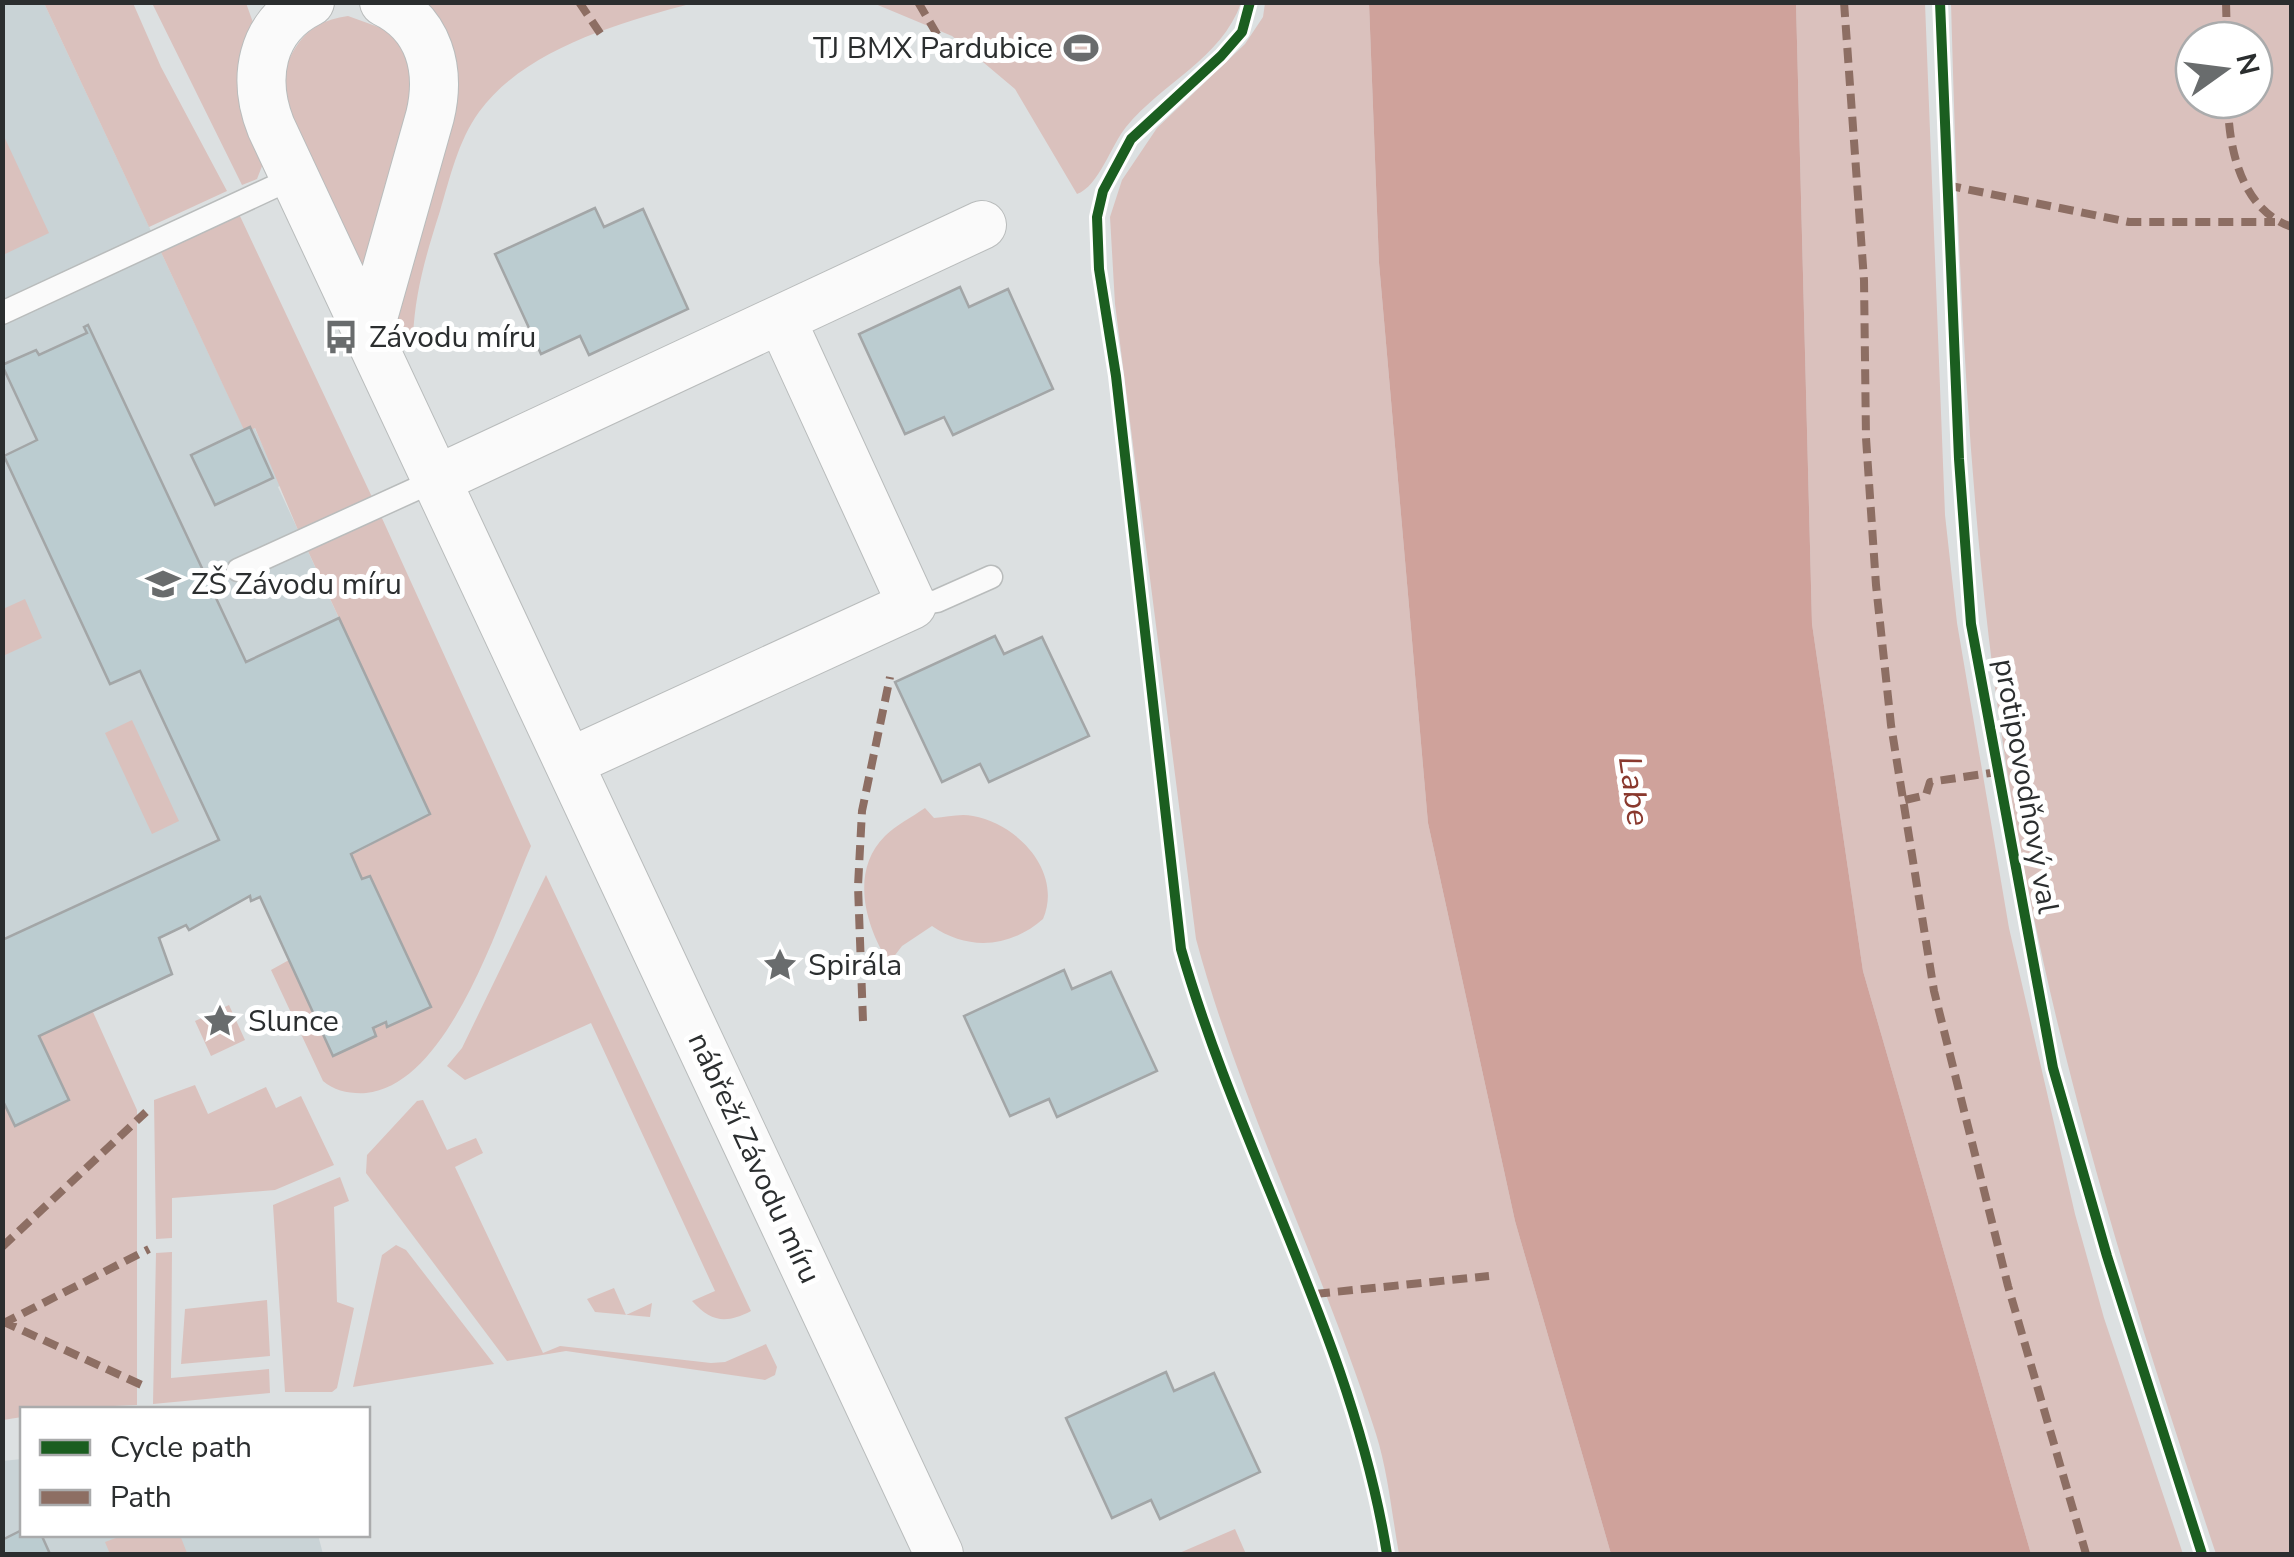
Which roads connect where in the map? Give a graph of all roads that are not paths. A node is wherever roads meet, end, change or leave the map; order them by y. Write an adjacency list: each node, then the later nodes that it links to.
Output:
1 (384, 2): 7 (street)
2 (289, 8): 3 (street, nábřeží Závodu míru)
3 (295, 178): 5 (lane); 7 (street, nábřeží Závodu míru)
4 (982, 225): 6 (street)
5 (2, 313)
6 (781, 318): 8 (street); 11 (street)
7 (369, 332): 8 (street, nábřeží Závodu míru)
8 (438, 478): 9 (lane); 12 (street, nábřeží Závodu míru)
9 (238, 570)
10 (991, 576): 11 (lane)
11 (912, 605): 12 (street)
12 (570, 762): 13 (street, nábřeží Závodu míru)
13 (939, 1554)

